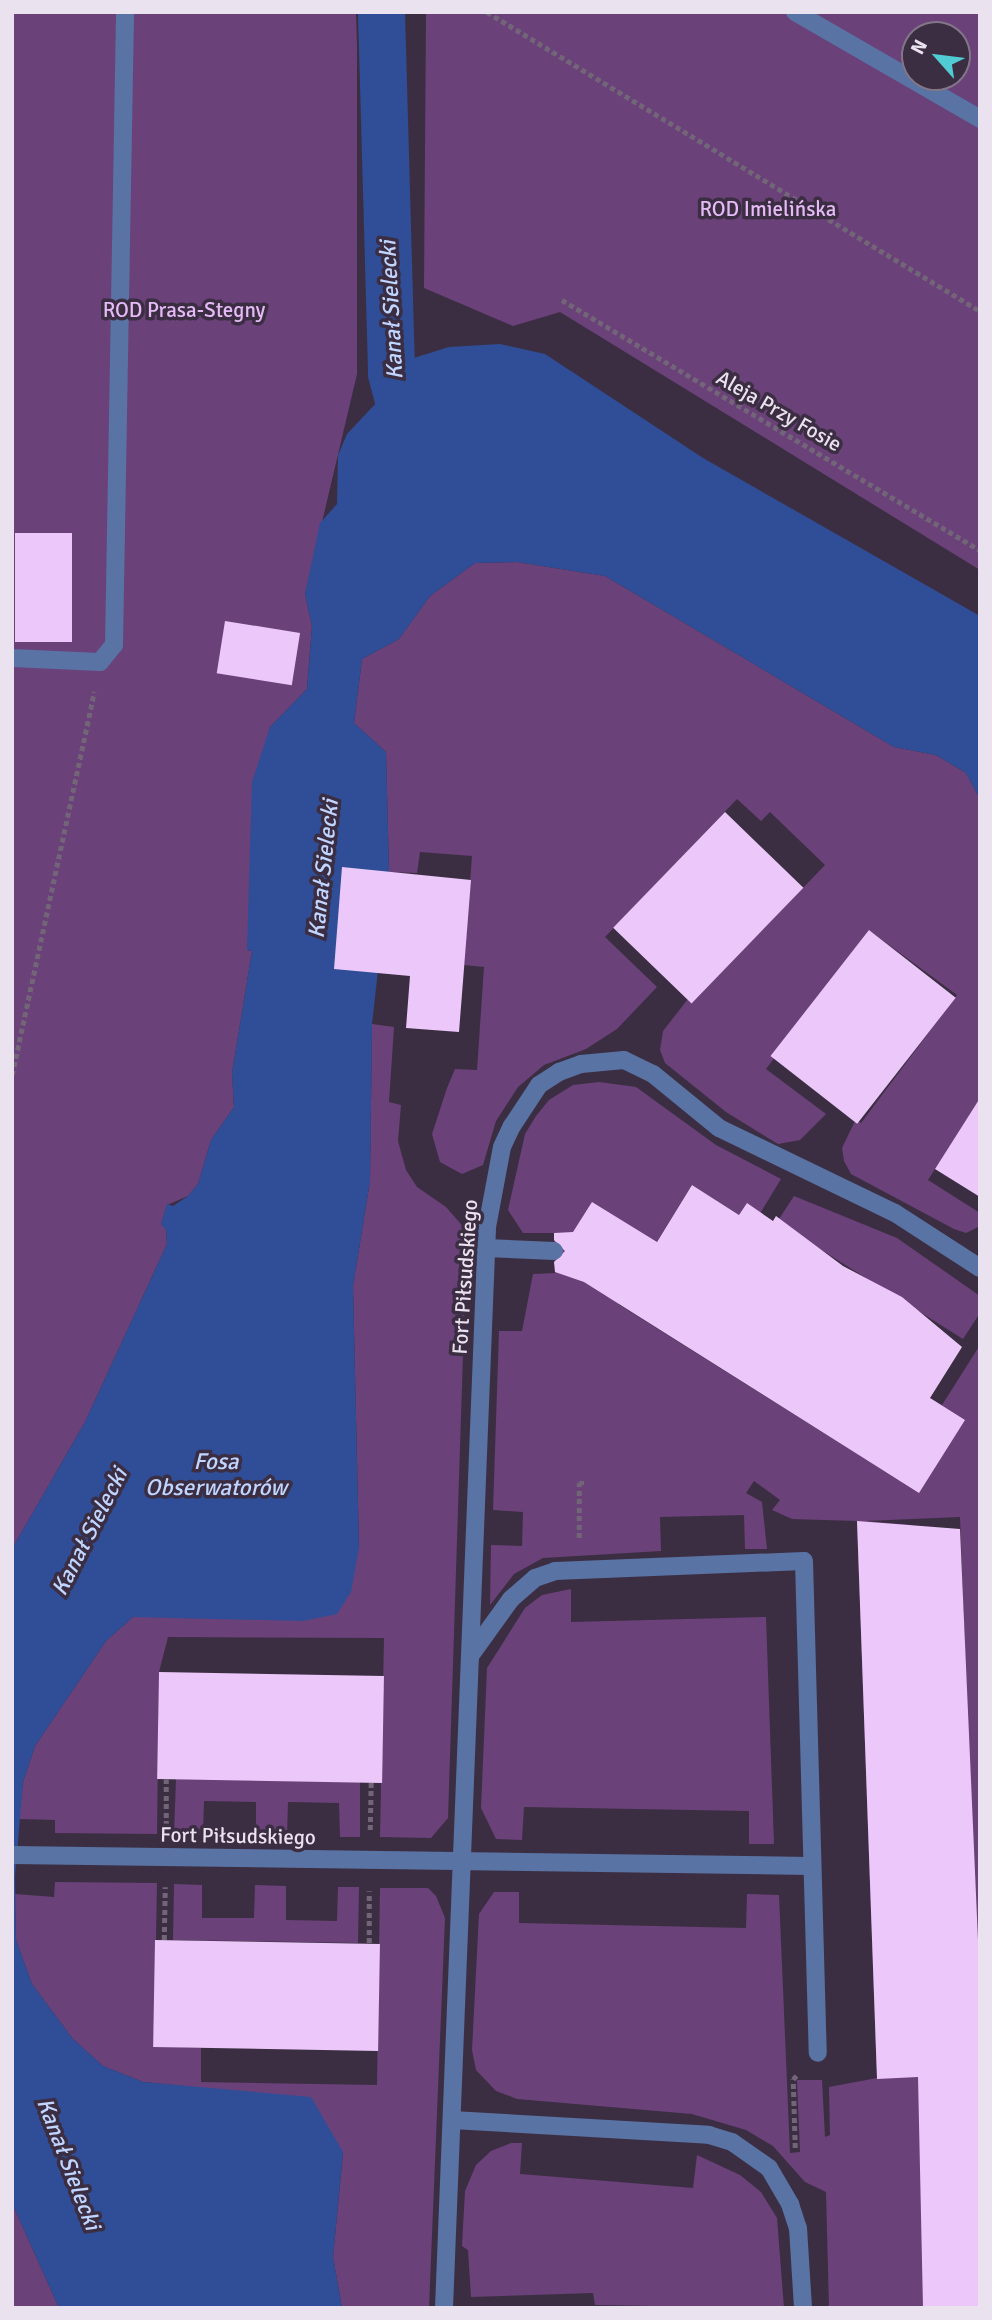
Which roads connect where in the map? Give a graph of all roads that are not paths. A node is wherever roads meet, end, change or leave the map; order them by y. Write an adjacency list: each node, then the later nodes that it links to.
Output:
1 (125, 12): 4 (street)
2 (795, 12): 3 (street)
3 (980, 118)
4 (12, 658)
5 (486, 1248): 6 (street); 7 (street, Fort Piłsudskiego); 8 (street, Fort Piłsudskiego)
6 (554, 1251)
7 (980, 1268)
8 (470, 1656): 10 (street, Fort Piłsudskiego); 11 (street)
9 (14, 1855): 10 (street, Fort Piłsudskiego)
10 (462, 1863): 11 (street); 13 (street, Fort Piłsudskiego)
11 (810, 1866): 12 (street)
12 (817, 2053)
13 (452, 2120): 14 (street, Fort Piłsudskiego); 15 (street)
14 (444, 2308)
15 (803, 2308)

